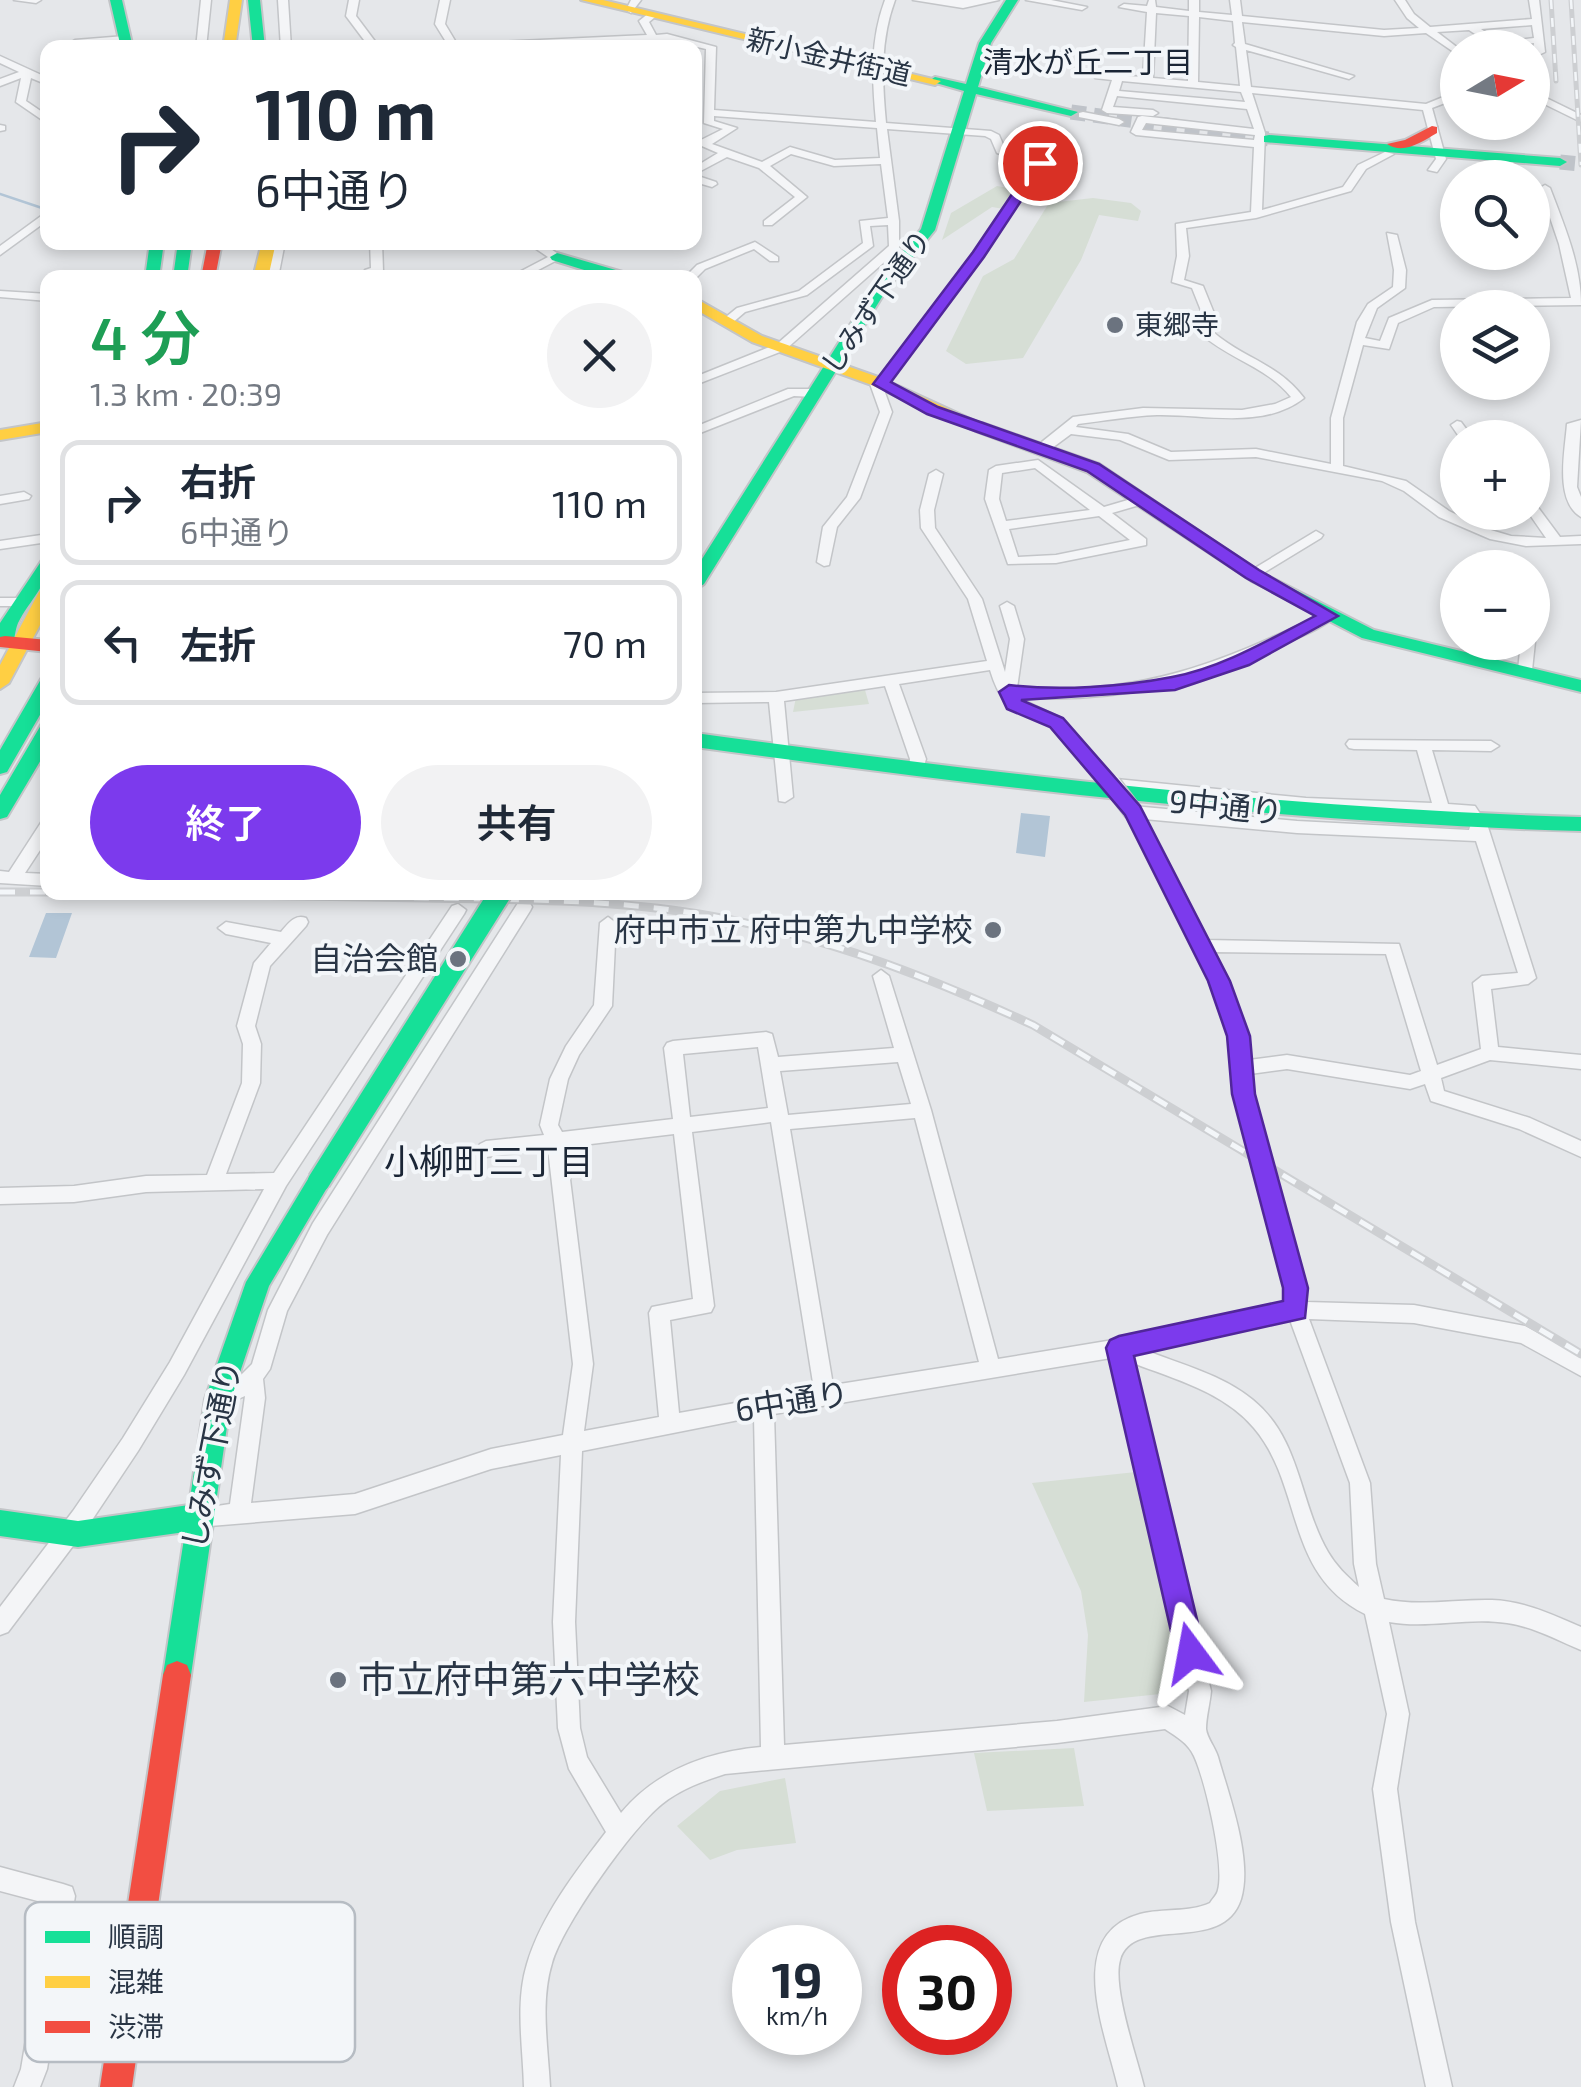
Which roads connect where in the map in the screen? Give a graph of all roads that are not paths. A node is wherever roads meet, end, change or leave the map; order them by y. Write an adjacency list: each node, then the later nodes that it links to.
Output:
1 (19, 0): 2 (street)
2 (36, 0)
3 (116, 0): 35 (main road)
4 (206, 0): 36 (street)
5 (236, 0): 37 (main road)
6 (253, 0): 38 (main road); 39 (main road)
7 (282, 0): 40 (street)
8 (354, 0): 41 (street)
9 (445, 0): 42 (street)
10 (587, 0): 24 (main road, 新小金井街道)
11 (890, 0): 49 (street)
12 (918, 0): 13 (street)
13 (994, 0)
14 (1012, 0): 58 (main road, しみず下通り)
15 (1031, 0): 22 (street)
16 (1194, 0): 23 (street)
17 (1235, 0): 25 (street)
18 (1400, 0): 28 (street)
19 (1534, 0): 26 (street)
20 (1152, 5): 21 (street); 23 (street); 55 (street)
21 (1124, 6)
22 (1082, 7)
23 (1195, 14): 25 (street); 57 (street)
24 (643, 16): 43 (street); 44 (street); 49 (main road, 新小金井街道)
25 (1238, 18): 32 (street); 47 (street)
26 (1536, 22): 27 (street); 31 (street)
27 (1470, 26): 28 (street); 30 (street)
28 (1424, 28): 32 (street); 33 (street)
29 (91, 30): 34 (street)
30 (1476, 30)
31 (1537, 30)
32 (1372, 32): 45 (street)
33 (1440, 39)
34 (89, 40)
35 (125, 40)
36 (202, 40)
37 (233, 40)
38 (250, 40)
39 (257, 40)
40 (285, 40)
41 (369, 40)
42 (448, 40)
43 (564, 40)
44 (683, 40)
45 (1380, 44)
46 (702, 45): 65 (street)
47 (1238, 45): 52 (street); 59 (street)
48 (0, 59): 50 (street)
49 (880, 69): 58 (main road, 新小金井街道); 71 (street)
50 (27, 72): 53 (street); 56 (street); 67 (street)
51 (1099, 76): 54 (street)
52 (1349, 76)
53 (40, 78)
54 (1118, 78): 55 (street); 60 (street)
55 (1148, 81): 57 (street)
56 (0, 84)
57 (1193, 86): 59 (street)
58 (971, 90): 66 (main road, 新小金井街道); 72 (main road, しみず下通り)
59 (1246, 90): 63 (street); 69 (street)
60 (1113, 93): 61 (street); 68 (street)
61 (1184, 100): 63 (street); 68 (street)
62 (1550, 104): 70 (street)
63 (1251, 106): 73 (street)
64 (1440, 110): 69 (street)
65 (709, 112): 71 (street); 74 (street)
66 (1077, 114): 73 (street)
67 (40, 115)
68 (1182, 115): 73 (street)
69 (1430, 118): 73 (main road); 78 (street)
70 (1581, 119)
71 (880, 124): 72 (street); 79 (street)
72 (960, 130): 104 (main road, しみず下通り); 106 (street)
73 (1262, 134): 77 (main road); 78 (main road); 86 (street)
74 (702, 142)
75 (702, 144): 76 (street)
76 (726, 153): 81 (street); 82 (street)
77 (1388, 154): 78 (main road); 86 (street)
78 (1437, 158): 80 (main road)
79 (884, 161): 81 (street); 89 (street)
80 (1560, 162)
81 (763, 166): 88 (street)
82 (702, 170)
83 (702, 179): 84 (street)
84 (712, 184)
85 (1550, 202): 99 (street)
86 (1256, 215): 111 (street)
87 (40, 220): 92 (street)
88 (768, 222)
89 (893, 222): 101 (street); 103 (street)
90 (1390, 235): 102 (street)
91 (559, 250): 94 (street); 95 (main road)
92 (0, 252)
93 (774, 259): 96 (street)
94 (527, 270)
95 (608, 270)
96 (698, 270)
97 (0, 294): 98 (street)
98 (40, 297)
99 (1580, 301): 102 (street)
100 (702, 307): 101 (main road)
101 (727, 321): 103 (main road)
102 (1360, 341): 114 (street)
103 (781, 347): 104 (main road); 105 (street)
104 (831, 366): 106 (main road); 107 (main road, しみず下通り)
105 (702, 378)
106 (878, 382): 113 (main road); 128 (street)
107 (814, 393): 110 (street); 130 (main road, しみず下通り)
108 (1581, 424): 120 (street)
109 (40, 428): 112 (main road)
110 (702, 428)
111 (1068, 430): 113 (street); 114 (street)
112 (0, 435)
113 (1043, 448): 118 (main road)
114 (1337, 471): 126 (street)
115 (936, 474): 140 (street)
116 (24, 496): 117 (street)
117 (0, 500)
118 (1138, 501): 119 (street); 131 (main road)
119 (1102, 512): 121 (street); 121 (street); 121 (street)
120 (1581, 514)
121 (1002, 526)
122 (1547, 530): 126 (street)
123 (1316, 535): 131 (street)
124 (40, 539): 127 (street)
125 (1581, 540): 126 (street)
126 (1556, 542)
127 (0, 545)
128 (824, 562)
129 (40, 572): 133 (main road)
130 (702, 573)
131 (1252, 574): 136 (main road)
132 (40, 590): 137 (main road)
133 (10, 602): 137 (main road)
134 (40, 602): 137 (main road)
135 (1007, 606): 145 (street)
136 (1329, 616): 141 (main road); 145 (street)
137 (6, 644): 138 (main road); 143 (main road)
138 (40, 646)
139 (1526, 660): 141 (street)
140 (993, 665): 142 (street); 145 (street)
141 (1525, 670): 144 (main road)
142 (891, 682): 148 (street); 156 (street)
143 (0, 683)
144 (1581, 686)
145 (1009, 692): 157 (street)
146 (40, 697): 155 (main road)
147 (702, 698): 148 (street)
148 (776, 698): 154 (street)
149 (702, 741): 154 (main road, 9中通り)
150 (40, 744): 160 (main road)
151 (1354, 744): 152 (street)
152 (1423, 746): 153 (street); 159 (street)
153 (1491, 746)
154 (781, 751): 156 (main road, 9中通り); 158 (street)
155 (0, 767)
156 (917, 768): 162 (main road, 9中通り)
157 (1112, 784): 159 (street); 161 (street, bridge)
158 (785, 797)
159 (1442, 810): 162 (street)
160 (0, 812)
161 (1133, 812): 162 (street); 175 (street)
162 (1479, 824): 163 (main road, 9中通り); 178 (street)
163 (1581, 824)
164 (40, 835): 165 (street)
165 (7, 877): 166 (street)
166 (40, 879)
167 (496, 900): 201 (main road, しみず下通り, bridge)
168 (524, 907): 176 (street)
169 (458, 910): 174 (street)
170 (300, 922): 173 (street)
171 (608, 923): 189 (street)
172 (226, 928): 173 (street)
173 (284, 938): 192 (street)
174 (438, 939): 176 (street); 180 (street)
175 (1200, 946): 183 (street); 185 (street)
176 (497, 948): 184 (street)
177 (880, 976): 179 (street)
178 (1490, 1053): 181 (street); 185 (street)
179 (905, 1054): 182 (street); 186 (street)
180 (359, 1056): 184 (street); 193 (street)
181 (1581, 1062)
182 (770, 1065): 187 (street); 188 (street)
183 (1244, 1068): 185 (street); 195 (street)
184 (419, 1075): 199 (street)
185 (1430, 1079): 191 (street)
186 (922, 1110): 187 (street); 198 (street)
187 (779, 1118): 188 (street); 200 (street)
188 (682, 1125): 189 (street); 203 (street)
189 (556, 1140): 190 (street); 204 (street)
190 (486, 1149)
191 (1581, 1149)
192 (214, 1180): 193 (street); 194 (street)
193 (278, 1181): 208 (street)
194 (0, 1196)
195 (1296, 1310): 196 (street, 6中通り); 197 (street, 6中通り); 209 (street)
196 (1119, 1348): 198 (street, 6中通り); 209 (street); 212 (street)
197 (1581, 1368)
198 (991, 1370): 200 (street, 6中通り)
199 (253, 1380): 201 (street); 205 (street)
200 (825, 1396): 202 (street, 6中通り)
201 (218, 1399): 206 (main road, しみず下通り)
202 (764, 1406): 203 (street, 6中通り); 213 (street)
203 (670, 1423): 204 (street, 6中通り)
204 (572, 1443): 205 (street, 6中通り); 214 (street)
205 (240, 1513): 206 (street, 6中通り)
206 (198, 1516): 208 (main road, 6中通り); 217 (main road, しみず下通り)
207 (0, 1524): 208 (main road, 6中通り)
208 (67, 1534): 210 (street)
209 (1376, 1608): 211 (street); 224 (street)
210 (0, 1624)
211 (1581, 1638)
212 (1194, 1735): 213 (street); 223 (street)
213 (773, 1758): 214 (street)
214 (620, 1834): 222 (street)
215 (0, 1878): 216 (street)
216 (62, 1902)
217 (143, 1902)
218 (35, 2062): 220 (street)
219 (120, 2062): 221 (main road, しみず下通り)
220 (27, 2087)
221 (116, 2087)
222 (537, 2087)
223 (1131, 2087)
224 (1440, 2087)

